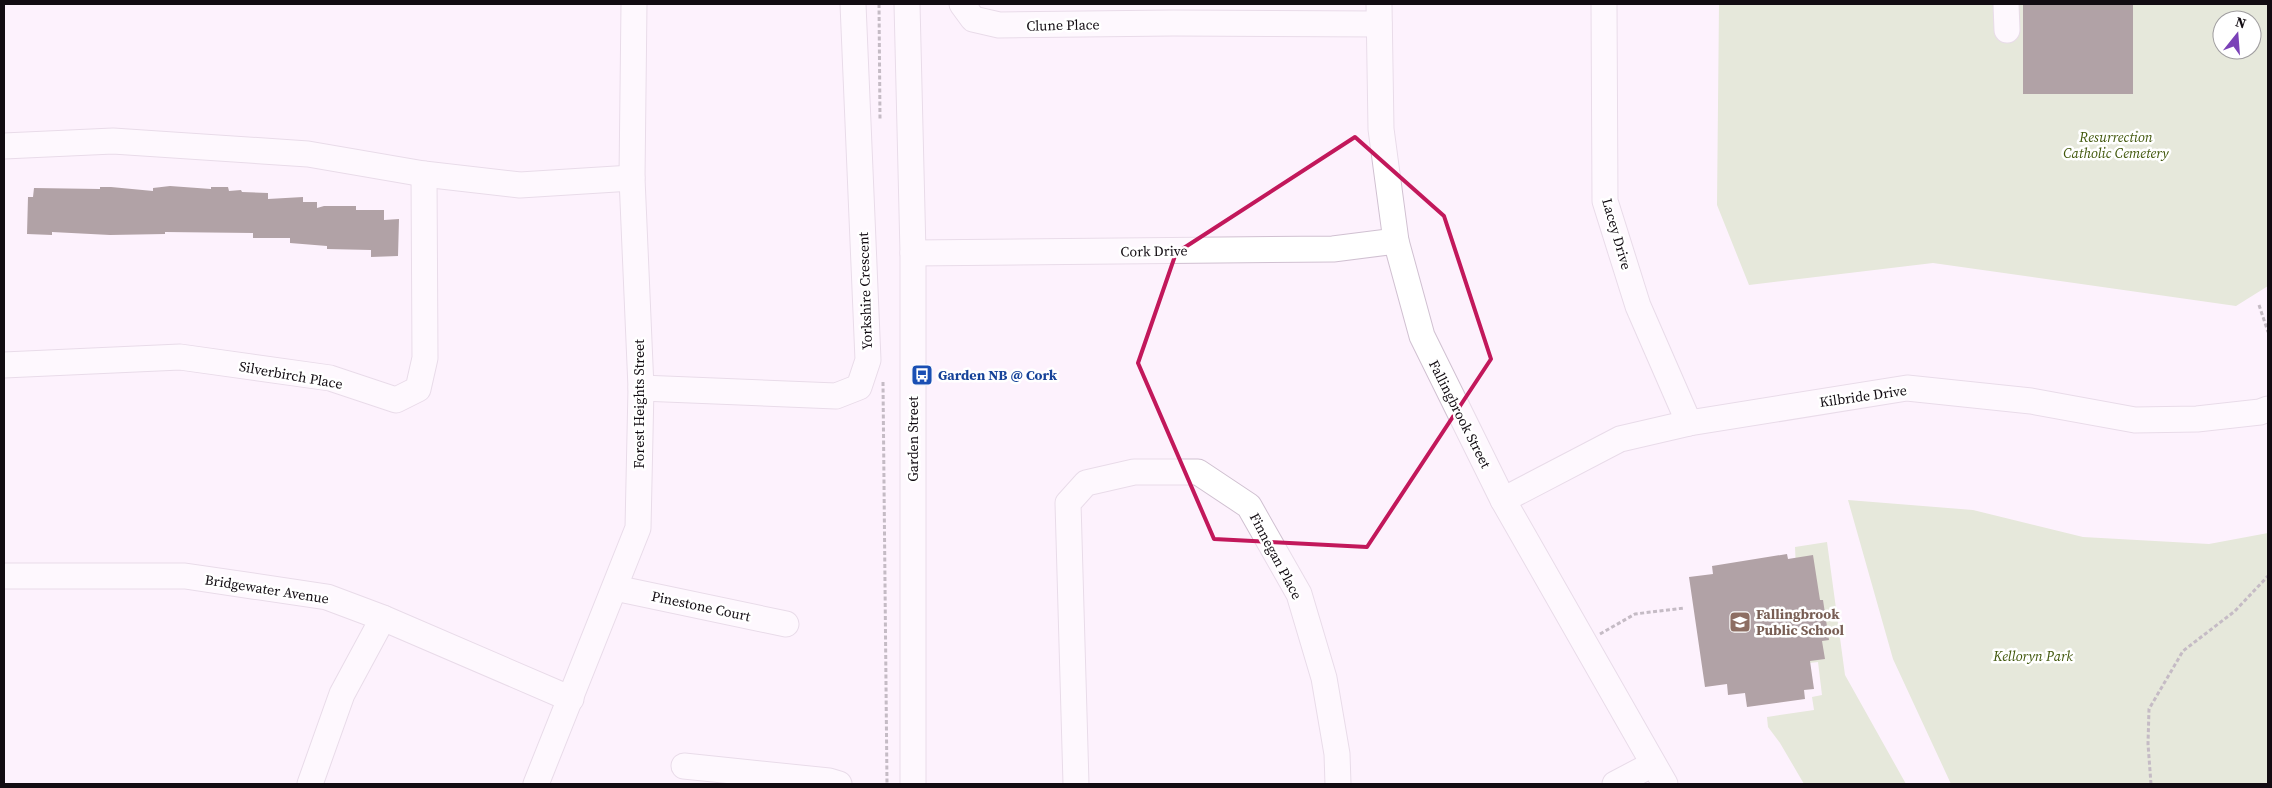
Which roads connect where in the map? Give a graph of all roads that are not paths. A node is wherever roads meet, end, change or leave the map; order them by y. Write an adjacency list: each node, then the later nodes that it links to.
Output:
1 (634, 4): 12 (street, Forest Heights Street)
2 (852, 4): 16 (street, Yorkshire Crescent)
3 (907, 4): 14 (street, Garden Street)
4 (962, 4): 7 (street, Clune Place)
5 (1604, 4): 18 (street, Lacey Drive)
6 (2006, 4): 9 (street)
7 (1173, 13): 8 (street, Clune Place)
8 (1379, 14): 13 (street, Fallingbrook Street)
9 (2006, 30)
10 (4, 146): 11 (street)
11 (424, 174): 12 (street); 15 (street, Silverbirch Place)
12 (632, 178): 16 (street, Forest Heights Street)
13 (1396, 241): 14 (street, Cork Drive); 19 (street, Fallingbrook Street)
14 (913, 253): 30 (street, Garden Street)
15 (4, 365)
16 (641, 388): 21 (street, Forest Heights Street)
17 (2268, 409): 18 (street, Kilbride Drive)
18 (1689, 423): 19 (street, Kilbride Drive)
19 (1503, 500): 26 (street, Fallingbrook Street)
20 (4, 576): 22 (street, Bridgewater Avenue)
21 (616, 588): 23 (street, Pinestone Court); 24 (street, Forest Heights Street)
22 (383, 618): 24 (street, Bridgewater Avenue); 27 (street)
23 (786, 624)
24 (571, 699): 28 (street, Forest Heights Street)
25 (684, 766): 29 (street)
26 (1659, 774): 33 (street)
27 (310, 784)
28 (536, 784)
29 (838, 784)
30 (913, 784)
31 (1076, 784): 32 (street, Finnegan Place)
32 (1338, 784)
33 (1615, 784)

